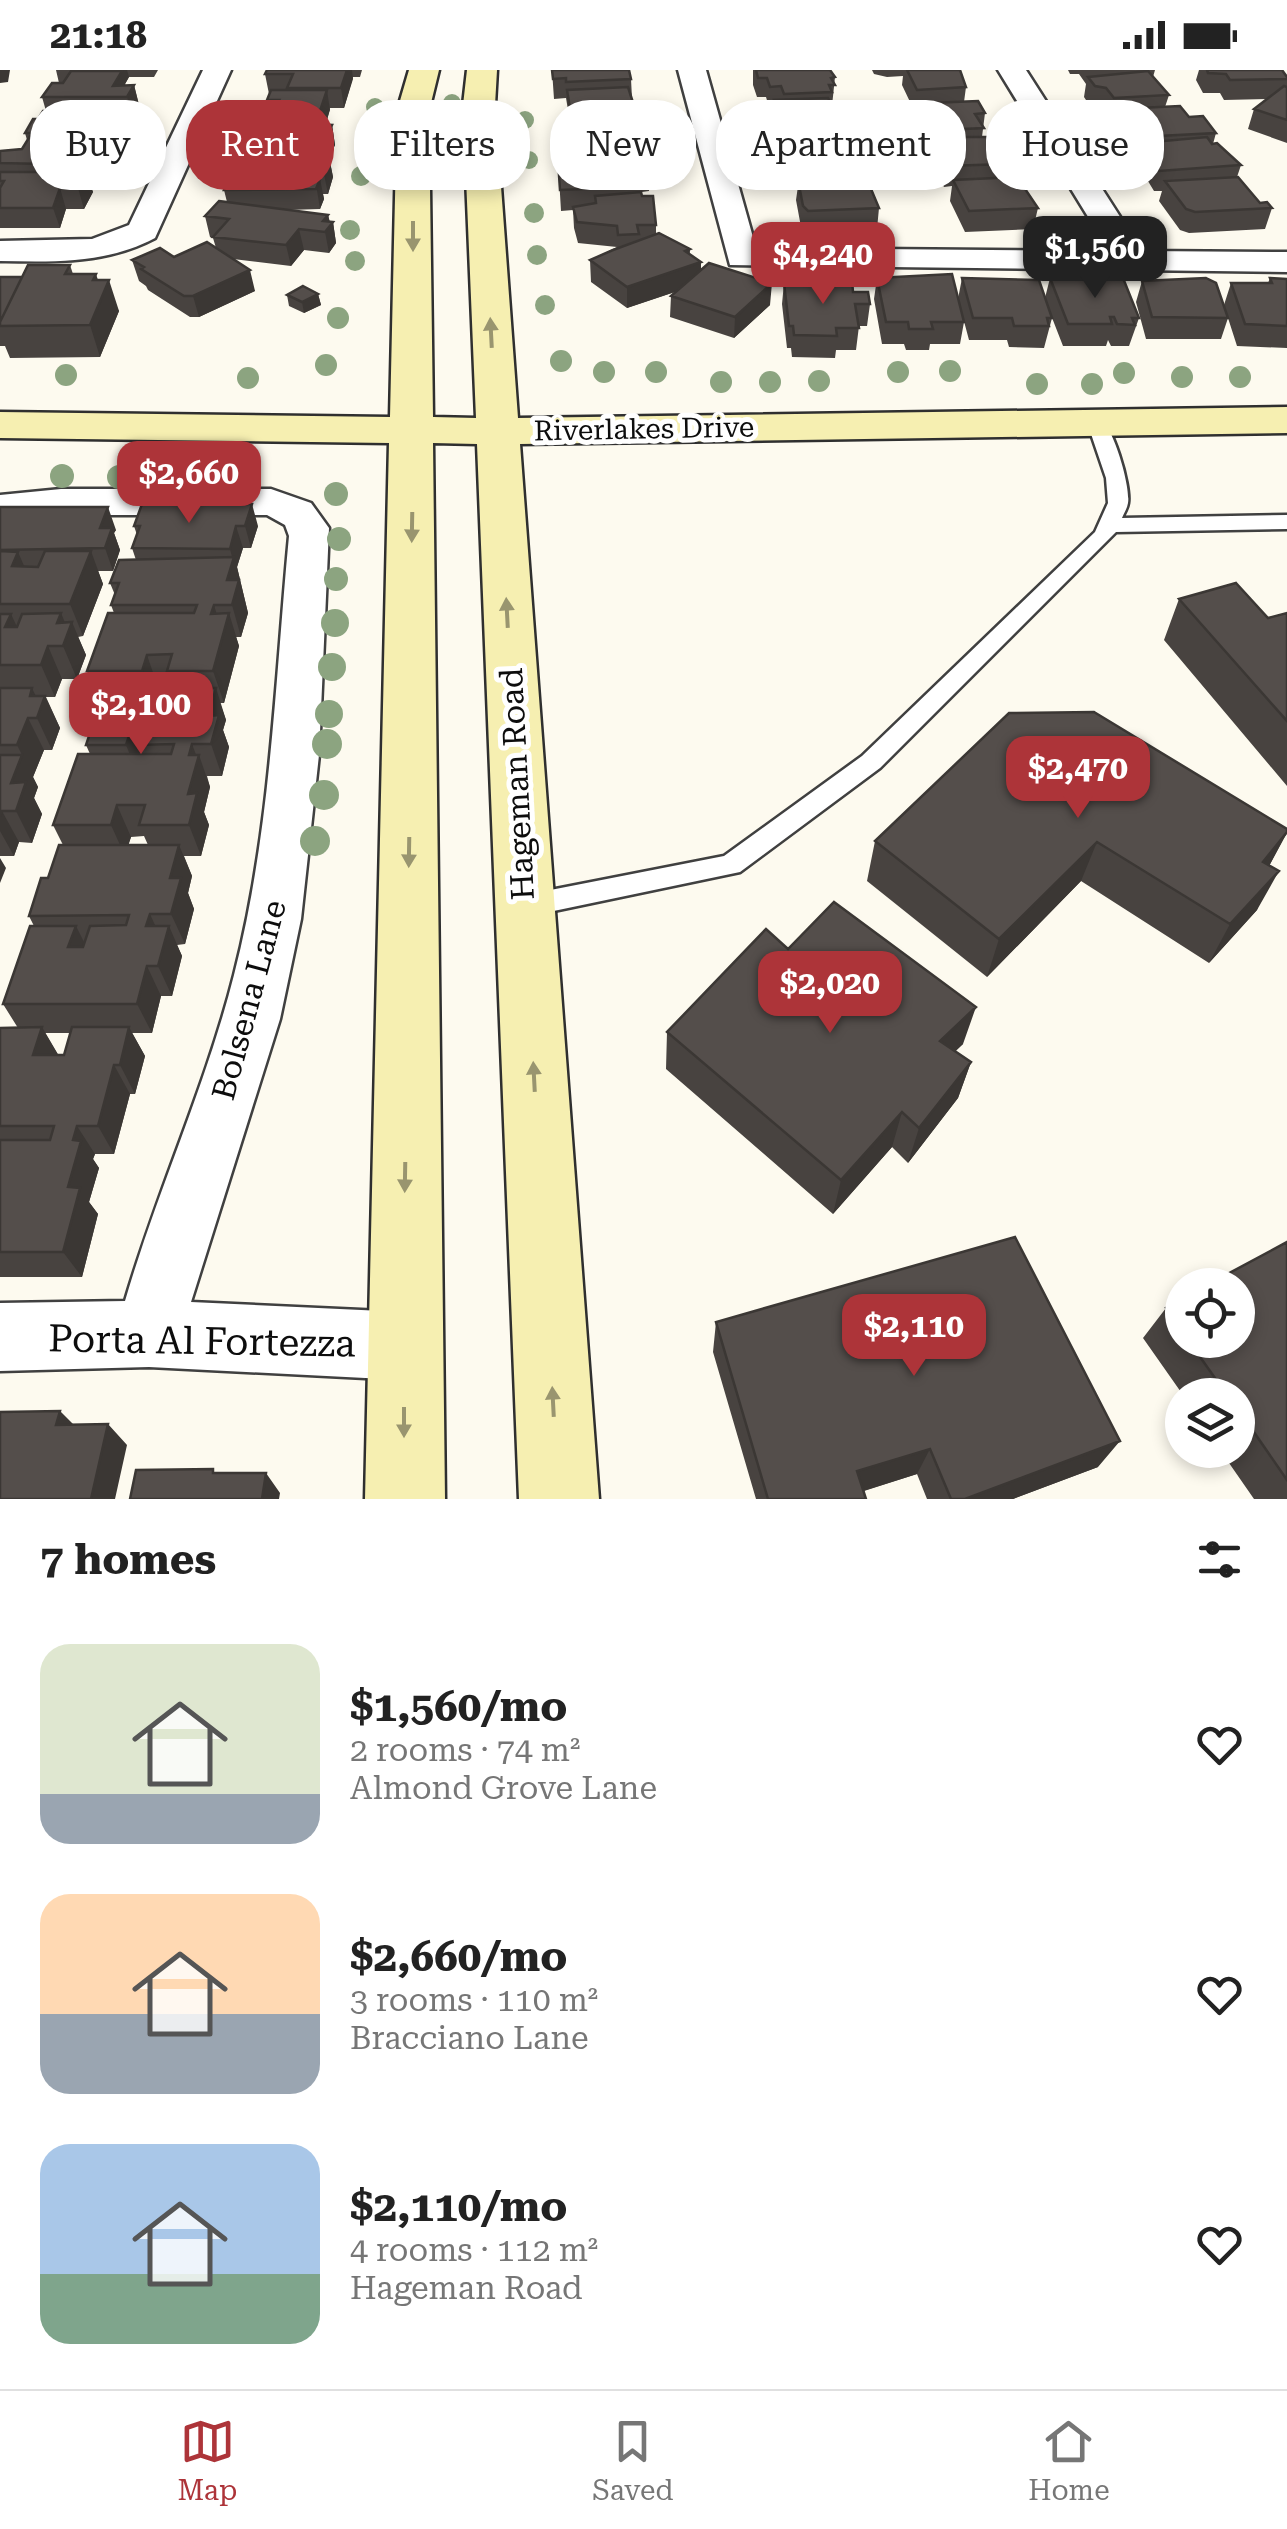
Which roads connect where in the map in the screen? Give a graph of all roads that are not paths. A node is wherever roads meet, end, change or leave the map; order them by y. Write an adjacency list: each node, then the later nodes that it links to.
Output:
1 (217, 70): 6 (street)
2 (424, 70): 12 (main road, one-way to 12)
3 (482, 70): 13 (main road, Hageman Road, one-way to 3)
4 (692, 70): 7 (street)
5 (1012, 70): 7 (street)
6 (0, 251)
7 (1130, 258): 8 (street)
8 (1287, 262)
9 (1287, 420): 10 (main road, Riverlakes Drive)
10 (1098, 422): 13 (main road, Riverlakes Drive); 16 (lane)
11 (0, 425): 12 (main road, Riverlakes Drive)
12 (413, 430): 13 (main road, Riverlakes Drive); 20 (main road, one-way to 20)
13 (496, 431): 17 (main road, Hageman Road, one-way to 13)
14 (0, 508): 18 (street, Bolsena Lane)
15 (1287, 522): 16 (lane)
16 (1108, 525): 17 (lane)
17 (524, 906): 22 (main road, Hageman Road, one-way to 17)
18 (149, 1334): 19 (street, Porta Al Fortezza); 20 (street, Porta Al Fortezza)
19 (0, 1338)
20 (404, 1346): 21 (main road, one-way to 21)
21 (405, 1499)
22 (559, 1499)

